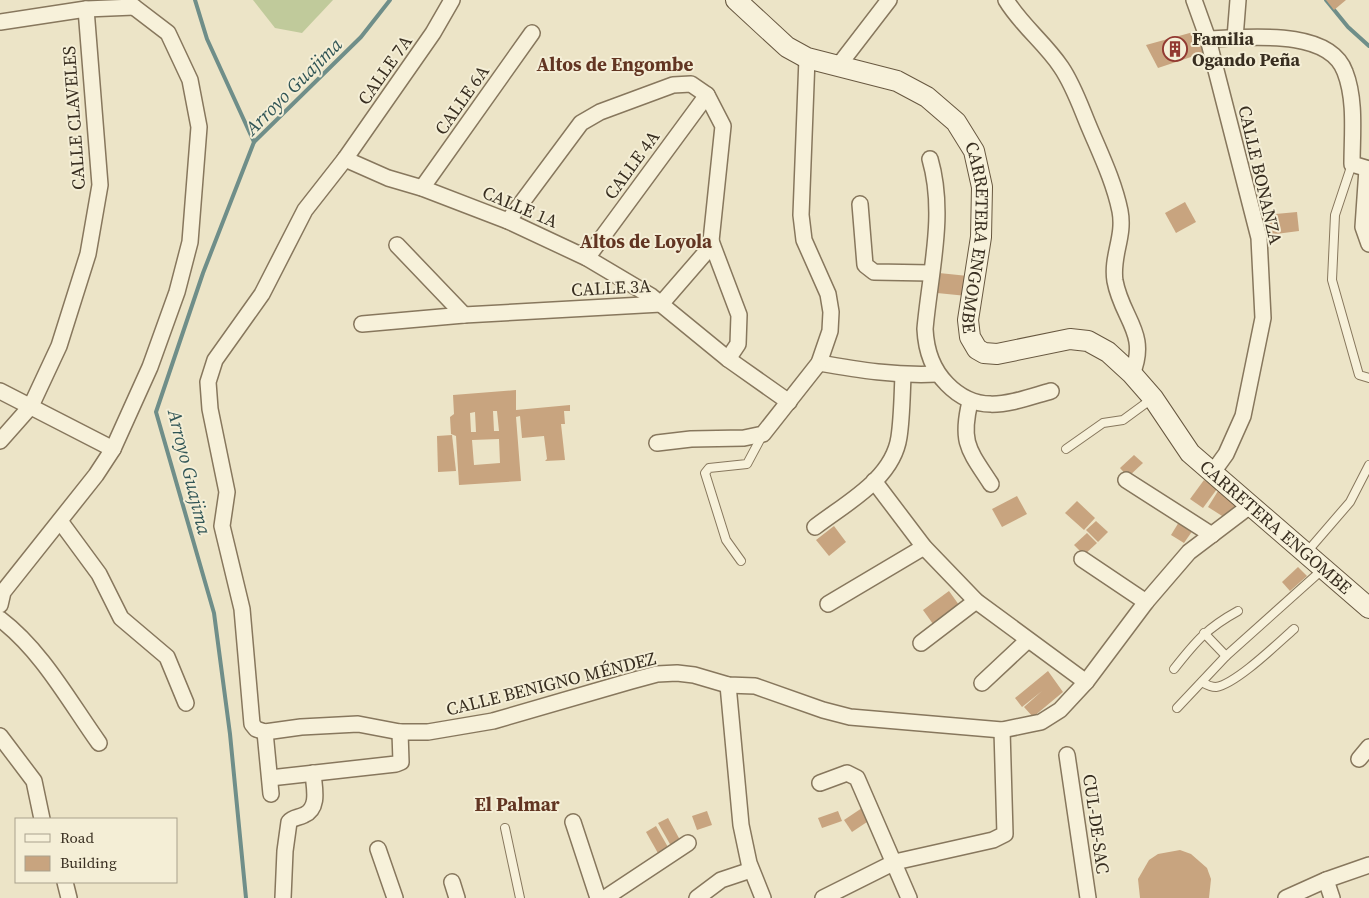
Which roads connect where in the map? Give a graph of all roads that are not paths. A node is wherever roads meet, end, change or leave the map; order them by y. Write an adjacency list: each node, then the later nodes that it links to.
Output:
1 (452, 0): 16 (street, CALLE 7A)
2 (736, 0): 13 (street, CARRETERA ENGOMBE)
3 (889, 0): 14 (street)
4 (1006, 0): 34 (street)
5 (1194, 0): 12 (street, CALLE BONANZA)
6 (1238, 0): 11 (street)
7 (134, 4): 8 (street); 46 (street)
8 (86, 10): 9 (street); 42 (street, CALLE CLAVELES)
9 (0, 22)
10 (532, 34): 20 (street, CALLE 6A)
11 (1235, 38): 12 (street); 18 (street)
12 (1208, 39): 49 (street, CALLE BONANZA)
13 (807, 58): 14 (street, CARRETERA ENGOMBE); 32 (street)
14 (839, 65): 34 (street, CARRETERA ENGOMBE)
15 (707, 95): 22 (street); 23 (street, CALLE 3A); 26 (street, CALLE 4A)
16 (345, 159): 20 (street, CALLE 1A); 82 (street)
17 (930, 159): 27 (street)
18 (1352, 164): 19 (street); 36 (lane)
19 (1368, 169): 24 (street)
20 (422, 188): 22 (street, CALLE 1A)
21 (860, 204): 27 (street)
22 (508, 221): 26 (street, CALLE 1A)
23 (711, 241): 28 (street, CALLE 3A); 31 (street)
24 (1369, 244)
25 (397, 245): 29 (street)
26 (587, 258): 28 (street, CALLE 1A)
27 (931, 273): 33 (street)
28 (661, 304): 29 (street, CALLE 3A); 31 (street, CALLE 1A)
29 (464, 315): 30 (street, CALLE 3A)
30 (362, 324)
31 (728, 359): 40 (street, CALLE 1A)
32 (819, 363): 35 (street); 40 (street)
33 (937, 374): 35 (street); 41 (street)
34 (1132, 374): 39 (street, CARRETERA ENGOMBE)
35 (904, 376): 51 (street)
36 (1369, 378)
37 (0, 391): 42 (street)
38 (1051, 391): 41 (street)
39 (1153, 398): 47 (lane); 49 (street, CARRETERA ENGOMBE)
40 (789, 402): 43 (street)
41 (970, 402): 52 (street)
42 (31, 406): 44 (street, CALLE CLAVELES); 46 (street)
43 (763, 434): 45 (street); 60 (lane)
44 (0, 441)
45 (658, 444)
46 (113, 449): 54 (street)
47 (1066, 449)
48 (1369, 465): 58 (lane)
49 (1213, 472): 53 (street, CARRETERA ENGOMBE)
50 (1126, 480): 56 (street)
51 (874, 481): 55 (street); 57 (street)
52 (991, 484)
53 (1251, 505): 56 (street, CALLE BENIGNO MÉNDEZ); 58 (street, CARRETERA ENGOMBE)
54 (60, 522): 65 (street); 79 (street)
55 (816, 527)
56 (1212, 535): 63 (street, CALLE BENIGNO MÉNDEZ)
57 (924, 547): 62 (street); 64 (street)
58 (1306, 553): 61 (street, CARRETERA ENGOMBE)
59 (1082, 559): 63 (street)
60 (742, 561)
61 (1323, 568): 66 (street, CARRETERA ENGOMBE); 73 (lane)
62 (976, 601): 71 (street); 72 (street)
63 (1146, 602): 75 (street, CALLE BENIGNO MÉNDEZ)
64 (828, 604)
65 (0, 605)
66 (1369, 608)
67 (1238, 610): 70 (lane)
68 (0, 619): 85 (street)
69 (1294, 629): 76 (lane)
70 (1204, 633): 73 (lane); 74 (lane)
71 (1028, 640): 75 (street); 77 (street)
72 (920, 642)
73 (1226, 656): 76 (lane)
74 (1174, 669)
75 (1086, 682): 81 (street, CALLE BENIGNO MÉNDEZ)
76 (1202, 682): 80 (lane)
77 (982, 683)
78 (728, 685): 81 (street, CALLE BENIGNO MÉNDEZ); 83 (street, CALLE BENIGNO MÉNDEZ); 98 (street)
79 (186, 703)
80 (1177, 708)
81 (1002, 730): 96 (street)
82 (265, 732): 83 (street, CALLE BENIGNO MÉNDEZ); 88 (street)
83 (400, 732): 87 (street)
84 (0, 736): 91 (street)
85 (99, 744)
86 (1068, 755): 113 (street, CUL-DE-SAC)
87 (312, 773): 88 (street); 103 (street)
88 (270, 778): 90 (street)
89 (820, 783): 96 (street)
90 (271, 794)
91 (42, 818)
92 (573, 822): 107 (street)
93 (505, 828): 106 (lane)
94 (688, 843): 108 (street)
95 (378, 849): 104 (street)
96 (895, 862): 111 (street); 112 (street)
97 (1369, 865): 99 (street)
98 (751, 870): 109 (street); 110 (street)
99 (1326, 880): 114 (street); 115 (street)
100 (452, 882): 105 (street)
101 (65, 883): 102 (street)
102 (69, 898)
103 (283, 898)
104 (395, 898)
105 (457, 898)
106 (520, 898)
107 (598, 898)
108 (605, 898)
109 (697, 898)
110 (763, 898)
111 (823, 898)
112 (909, 898)
113 (1088, 898)
114 (1286, 898)
115 (1332, 898)

